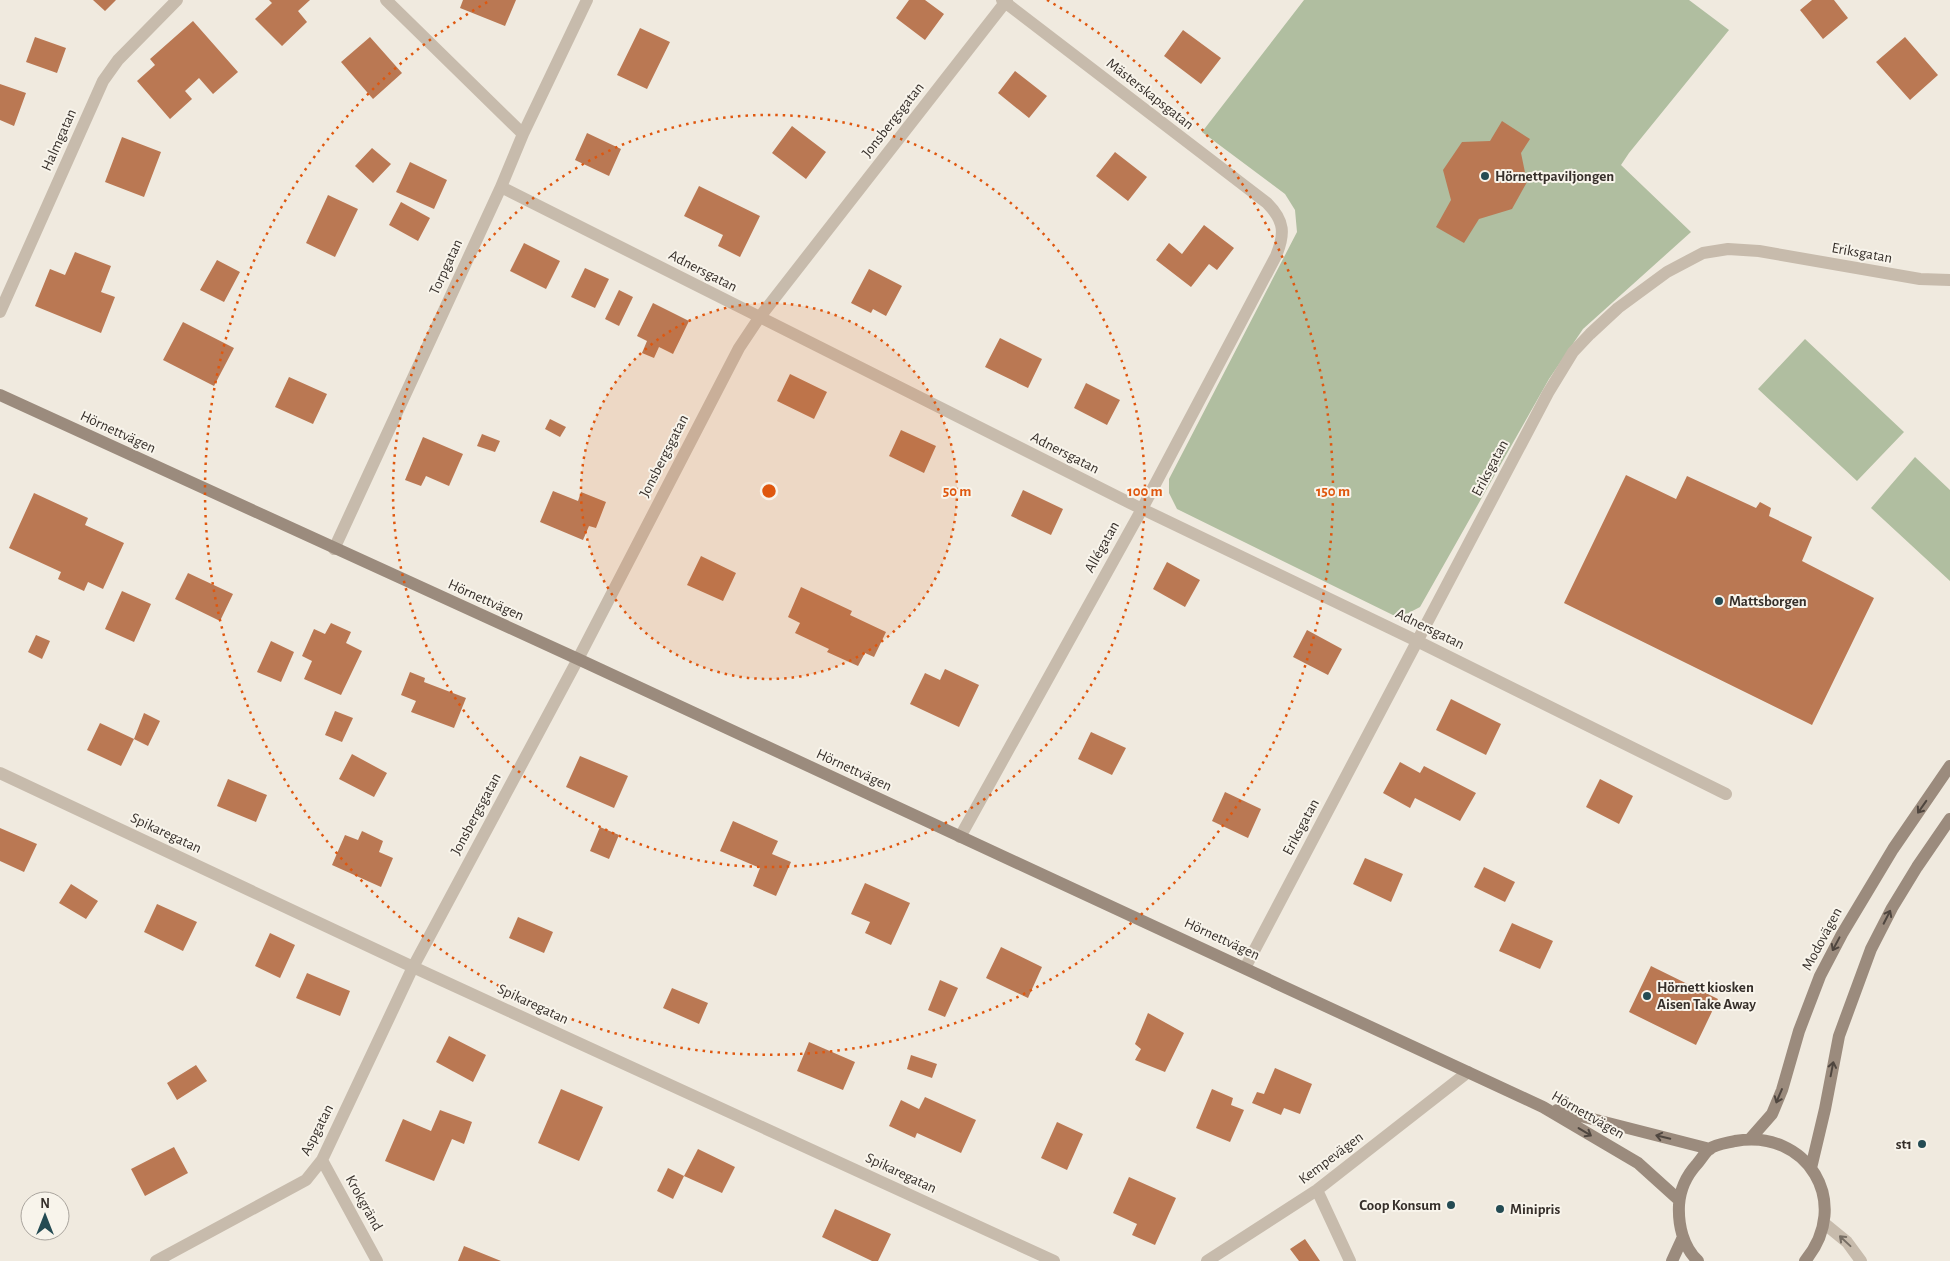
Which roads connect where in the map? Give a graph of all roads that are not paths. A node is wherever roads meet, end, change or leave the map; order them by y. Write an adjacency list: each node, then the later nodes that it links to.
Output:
1 (177, 0): 9 (street, Halmgatan)
2 (386, 0): 5 (street)
3 (587, 0): 5 (street, Torpgatan)
4 (1005, 1): 7 (street, Mästerskapsgatan); 10 (street, Jonsbergsgatan)
5 (523, 134): 6 (street, Torpgatan)
6 (501, 187): 10 (street, Adnersgatan); 13 (street, Torpgatan)
7 (1278, 214): 12 (street, Allégatan)
8 (1950, 280): 14 (street, Eriksgatan)
9 (0, 312)
10 (759, 318): 12 (street, Adnersgatan); 15 (street, Jonsbergsgatan)
11 (0, 395): 13 (street, Hörnettvägen)
12 (1142, 509): 14 (street, Adnersgatan); 20 (street, Allégatan)
13 (334, 549): 15 (street, Hörnettvägen)
14 (1418, 641): 18 (street, Adnersgatan); 22 (street, Eriksgatan)
15 (578, 658): 20 (street, Hörnettvägen); 21 (street, Jonsbergsgatan)
16 (1950, 766): 25 (street, Modovägen, one-way to 25)
17 (0, 773): 21 (street, Spikaregatan)
18 (1726, 794)
19 (1950, 819): 28 (street, one-way to 19)
20 (960, 837): 22 (street, Hörnettvägen)
21 (413, 967): 27 (street, Aspgatan); 35 (street, Spikaregatan)
22 (1245, 968): 23 (street, Hörnettvägen)
23 (1468, 1072): 24 (street, Hörnettvägen); 29 (street, Kempevägen)
24 (1543, 1107): 26 (street, one-way to 24); 30 (street, Hörnettvägen, one-way to 30)
25 (1750, 1139): 26 (street); 28 (street)
26 (1710, 1149): 30 (street)
27 (322, 1160): 33 (street, Aspgatan); 34 (street, Krokgränd)
28 (1811, 1168): 31 (street)
29 (1317, 1190): 36 (street, Kempevägen); 37 (street)
30 (1680, 1200): 32 (street)
31 (1824, 1224): 40 (street); 41 (street, one-way to 31)
32 (1683, 1237): 38 (street); 39 (street)
33 (156, 1261)
34 (377, 1261)
35 (1054, 1261)
36 (1207, 1261)
37 (1350, 1261)
38 (1672, 1261)
39 (1698, 1261)
40 (1806, 1261)
41 (1861, 1261)

